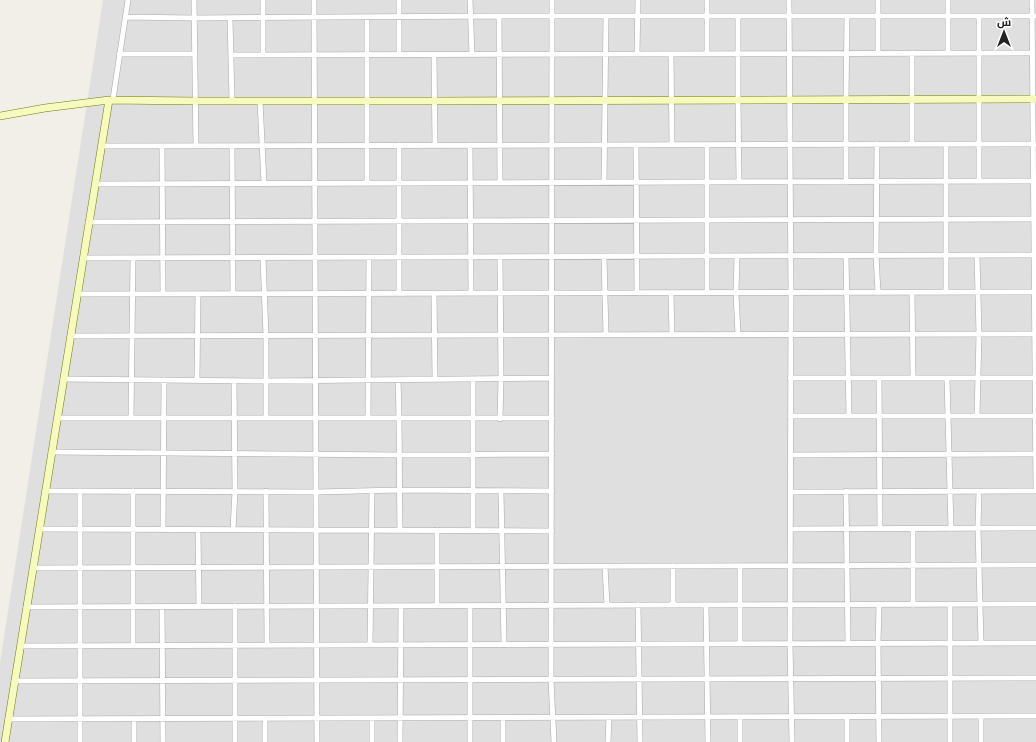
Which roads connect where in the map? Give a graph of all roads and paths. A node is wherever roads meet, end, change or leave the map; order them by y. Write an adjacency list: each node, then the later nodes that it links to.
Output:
1 (128, 0): 25 (street)
2 (194, 0): 31 (street)
3 (263, 0): 26 (street)
4 (314, 0): 33 (street)
5 (399, 0): 28 (street)
6 (470, 0): 29 (street)
7 (552, 0): 30 (street)
8 (638, 0): 16 (street)
9 (707, 0): 17 (street)
10 (790, 0): 19 (street)
11 (878, 0): 21 (street)
12 (948, 0): 22 (street)
13 (1032, 0): 24 (street)
14 (499, 16): 29 (street); 30 (street); 42 (street)
15 (606, 16): 16 (street); 30 (street); 44 (street)
16 (638, 16): 17 (street); 45 (street)
17 (707, 16): 18 (street); 47 (street)
18 (738, 16): 19 (street); 48 (street)
19 (790, 16): 20 (street); 49 (street)
20 (847, 16): 21 (street); 50 (street)
21 (878, 16): 22 (street); 34 (street)
22 (948, 16): 23 (street); 36 (street)
23 (979, 16): 24 (street); 37 (street)
24 (1034, 16): 38 (street)
25 (125, 17): 31 (street); 39 (street)
26 (263, 17): 32 (street); 33 (street); 52 (street)
27 (367, 17): 28 (street); 33 (street); 54 (street)
28 (399, 17): 29 (street); 55 (street)
29 (471, 17): 41 (street)
30 (552, 17): 43 (street)
31 (194, 18): 32 (street); 40 (street)
32 (230, 18): 51 (street)
33 (314, 18): 53 (street)
34 (878, 53): 35 (street); 50 (street)
35 (912, 53): 36 (street); 57 (street)
36 (948, 53): 37 (street)
37 (979, 53): 38 (street); 58 (street)
38 (1032, 53): 59 (street)
39 (119, 54): 40 (street); 60 (street)
40 (194, 54): 65 (street)
41 (472, 54): 42 (street); 56 (street)
42 (499, 54): 43 (street); 71 (street)
43 (551, 54): 44 (street); 72 (street)
44 (605, 54): 45 (street); 73 (street)
45 (637, 54): 46 (street)
46 (671, 54): 47 (street); 61 (street)
47 (707, 54): 48 (street)
48 (738, 54): 49 (street); 62 (street)
49 (790, 54): 50 (street); 63 (street)
50 (846, 54): 64 (street)
51 (231, 55): 52 (street); 66 (street)
52 (263, 55): 53 (street)
53 (315, 55): 54 (street); 68 (street)
54 (367, 55): 55 (street); 69 (street)
55 (400, 55): 56 (street)
56 (434, 55): 70 (street)
57 (911, 99): 58 (street); 64 (street); 78 (street)
58 (979, 99): 59 (street); 80 (street)
59 (1034, 99): 81 (street)
60 (111, 100): 65 (street); 74 (street); 92 (street)
61 (670, 100): 62 (street); 73 (street); 89 (street)
62 (738, 100): 63 (street); 91 (street)
63 (790, 100): 64 (street); 75 (street)
64 (846, 100): 76 (street)
65 (195, 101): 66 (street); 94 (street)
66 (232, 101): 67 (street)
67 (260, 101): 68 (street); 96 (street)
68 (315, 101): 69 (street); 97 (street)
69 (367, 101): 70 (street); 98 (street)
70 (434, 101): 71 (street); 83 (street)
71 (499, 101): 72 (street); 85 (street)
72 (552, 101): 73 (street); 86 (street)
73 (604, 101): 87 (street)
74 (0, 116)
75 (790, 144): 76 (street); 91 (street); 107 (street)
76 (846, 144): 77 (street); 108 (street)
77 (877, 144): 78 (street); 109 (street)
78 (912, 144): 79 (street)
79 (946, 144): 80 (street); 99 (street)
80 (979, 144): 81 (street); 100 (street)
81 (1035, 144): 101 (street)
82 (399, 145): 83 (street); 98 (street); 113 (street)
83 (435, 145): 84 (street)
84 (470, 145): 85 (street); 114 (street)
85 (499, 145): 86 (street); 115 (street)
86 (552, 145): 87 (street); 102 (street)
87 (604, 145): 88 (street); 103 (street)
88 (636, 145): 89 (street); 104 (street)
89 (672, 145): 90 (street)
90 (707, 145): 91 (street); 105 (street)
91 (738, 145): 106 (street)
92 (101, 146): 93 (street); 116 (street)
93 (162, 146): 94 (street); 117 (street)
94 (196, 146): 95 (street)
95 (232, 146): 96 (street); 118 (street)
96 (262, 146): 97 (street); 110 (street)
97 (315, 146): 98 (street); 111 (street)
98 (367, 146): 112 (street)
99 (946, 181): 100 (street); 109 (street); 120 (street)
100 (979, 181): 101 (street)
101 (1035, 181): 121 (street)
102 (552, 182): 103 (street); 115 (street); 128 (street)
103 (604, 182): 104 (street)
104 (636, 182): 105 (street); 122 (street)
105 (708, 182): 106 (street); 123 (street)
106 (739, 182): 107 (street)
107 (790, 182): 108 (street); 124 (street)
108 (846, 182): 109 (street)
109 (876, 182): 119 (street)
110 (264, 183): 111 (street); 118 (street)
111 (315, 183): 112 (street); 125 (street)
112 (367, 183): 113 (street)
113 (398, 183): 114 (street); 126 (street)
114 (470, 183): 115 (street); 127 (street)
115 (500, 183)
116 (95, 184): 117 (street); 129 (street)
117 (162, 184): 118 (street); 130 (street)
118 (232, 184): 131 (street)
119 (876, 219): 120 (street); 124 (street); 140 (street)
120 (946, 219): 121 (street); 132 (street)
121 (1035, 219): 134 (street)
122 (636, 220): 123 (street); 128 (street); 135 (street)
123 (708, 220): 124 (street); 136 (street)
124 (790, 220): 138 (street)
125 (315, 221): 126 (street); 131 (street); 152 (street)
126 (398, 221): 127 (street); 142 (street)
127 (470, 221): 128 (street); 143 (street)
128 (552, 221): 145 (street)
129 (88, 222): 130 (street); 147 (street)
130 (163, 222): 131 (street); 149 (street)
131 (233, 222): 150 (street)
132 (946, 255): 133 (street); 140 (street); 156 (street)
133 (977, 255): 134 (street); 157 (street)
134 (1035, 255): 158 (street)
135 (637, 256): 136 (street); 146 (street); 164 (street)
136 (708, 256): 137 (street); 166 (street)
137 (737, 256): 138 (street); 167 (street)
138 (790, 256): 139 (street); 168 (street)
139 (846, 256): 140 (street); 153 (street)
140 (876, 256): 154 (street)
141 (369, 257): 142 (street); 152 (street); 176 (street)
142 (399, 257): 143 (street); 177 (street)
143 (470, 257): 144 (street); 160 (street)
144 (500, 257): 145 (street); 161 (street)
145 (552, 257): 146 (street); 162 (street)
146 (604, 257): 163 (street)
147 (83, 258): 148 (street); 169 (street)
148 (133, 258): 149 (street); 170 (street)
149 (163, 258): 150 (street); 171 (street)
150 (233, 258): 151 (street); 173 (street)
151 (263, 258): 152 (street); 174 (street)
152 (315, 258): 175 (street)
153 (846, 292): 154 (street); 168 (street); 178 (street)
154 (878, 292): 155 (street)
155 (912, 292): 156 (street); 179 (street)
156 (946, 292): 157 (street)
157 (977, 292): 158 (street); 180 (street)
158 (1035, 292): 181 (street)
159 (434, 293): 160 (street); 177 (street); 183 (street)
160 (471, 293): 161 (street)
161 (500, 293): 162 (street); 184 (street)
162 (553, 293): 163 (street); 185 (street)
163 (605, 293): 164 (street); 186 (street)
164 (637, 293): 165 (street)
165 (671, 293): 166 (street); 187 (street)
166 (707, 293): 167 (street)
167 (736, 293): 168 (street); 188 (street)
168 (791, 293): 189 (street)
169 (77, 294): 170 (street); 190 (street)
170 (133, 294): 171 (street); 191 (street)
171 (163, 294): 172 (street)
172 (198, 294): 173 (street); 192 (street)
173 (233, 294): 174 (street)
174 (264, 294): 175 (street); 193 (street)
175 (316, 294): 176 (street); 194 (street)
176 (370, 294): 177 (street); 182 (street)
177 (399, 294)
178 (847, 334): 179 (street); 189 (street); 197 (street)
179 (912, 334): 180 (street); 199 (street)
180 (979, 334): 181 (street); 201 (street)
181 (1035, 334): 202 (street)
182 (369, 335): 183 (street); 194 (street); 211 (street)
183 (435, 335): 184 (street); 213 (street)
184 (500, 335): 185 (street); 205 (street)
185 (552, 335): 186 (street); 195 (street)
186 (606, 335): 187 (street)
187 (672, 335): 188 (street)
188 (738, 335): 189 (street)
189 (790, 335): 196 (street)
190 (70, 336): 191 (street); 203 (street)
191 (132, 336): 192 (street); 206 (street)
192 (197, 336): 193 (street); 208 (street)
193 (266, 336): 194 (street); 214 (street)
194 (315, 336): 210 (street)
195 (551, 378): 205 (street); 230 (street)
196 (790, 378): 197 (street); 215 (street)
197 (848, 378): 198 (street); 216 (street)
198 (879, 378): 199 (street); 217 (street)
199 (913, 378): 200 (street)
200 (947, 378): 201 (street); 218 (street)
201 (978, 378): 202 (street); 219 (street)
202 (1036, 378): 220 (street)
203 (63, 379): 206 (street); 221 (street)
204 (473, 379): 205 (street); 213 (street); 229 (street)
205 (501, 379): 231 (street)
206 (132, 380): 207 (street); 222 (street)
207 (164, 380): 208 (street); 223 (street)
208 (197, 380): 209 (street)
209 (234, 380): 214 (street); 224 (street)
210 (316, 380): 211 (street); 214 (street); 226 (street)
211 (368, 380): 212 (street); 227 (street)
212 (398, 380): 213 (street); 228 (street)
213 (435, 380)
214 (266, 381): 225 (street)
215 (790, 416): 216 (street); 242 (street)
216 (848, 416): 217 (street)
217 (879, 416): 218 (street); 238 (street)
218 (948, 416): 219 (street); 239 (street)
219 (977, 416): 220 (street)
220 (1036, 416): 240 (street)
221 (57, 418): 222 (street); 232 (street)
222 (131, 418): 223 (street)
223 (164, 418): 224 (street); 233 (street)
224 (233, 418): 225 (street); 234 (street)
225 (266, 418): 226 (street)
226 (317, 418): 227 (street); 235 (street)
227 (368, 418): 228 (street)
228 (400, 418): 229 (street); 241 (street)
229 (473, 418): 231 (street); 236 (street)
230 (552, 418): 231 (street); 237 (street)
231 (500, 419)
232 (51, 452): 233 (street); 245 (street)
233 (164, 453): 234 (street); 248 (street)
234 (234, 453): 235 (street); 249 (street)
235 (316, 454): 241 (street); 260 (street)
236 (473, 454): 237 (street); 241 (street); 252 (street)
237 (552, 454): 254 (street)
238 (879, 454): 239 (street); 242 (street); 256 (street)
239 (949, 454): 240 (street); 257 (street)
240 (1036, 454): 243 (street)
241 (400, 455): 244 (street)
242 (790, 455): 261 (street)
243 (1036, 487)
244 (399, 490): 251 (street); 252 (street); 281 (street)
245 (45, 491): 246 (street); 265 (street)
246 (80, 491): 247 (street); 266 (street)
247 (133, 491): 248 (street); 272 (street)
248 (164, 491): 249 (street); 273 (street)
249 (234, 491): 250 (street); 275 (street)
250 (266, 491): 260 (street); 276 (street)
251 (372, 491): 260 (street); 277 (street)
252 (473, 491): 253 (street); 279 (street)
253 (502, 491): 254 (street); 280 (street)
254 (552, 491): 282 (street)
255 (846, 491): 256 (street); 261 (street); 269 (street)
256 (880, 491): 257 (street); 270 (street)
257 (950, 491): 258 (street); 262 (street)
258 (979, 491): 259 (street); 263 (street)
259 (1036, 491)
260 (317, 492): 267 (street)
261 (790, 492): 268 (street)
262 (951, 528): 263 (street); 271 (street)
263 (978, 528): 264 (street); 290 (street)
264 (1036, 528)
265 (39, 529): 266 (street); 298 (street)
266 (80, 529): 272 (street); 299 (street)
267 (317, 529): 276 (street); 277 (street); 293 (street)
268 (790, 529): 269 (street); 287 (street)
269 (847, 529): 270 (street); 288 (street)
270 (880, 529): 271 (street)
271 (914, 529): 289 (street)
272 (133, 530): 273 (street); 300 (street)
273 (163, 530): 274 (street)
274 (198, 530): 275 (street); 291 (street)
275 (233, 530): 276 (street)
276 (266, 530): 292 (street)
277 (371, 530): 281 (street); 294 (street)
278 (437, 530): 279 (street); 281 (street); 295 (street)
279 (473, 530): 280 (street)
280 (502, 530): 282 (street); 296 (street)
281 (400, 531)
282 (552, 531): 297 (street)
283 (1036, 565): 290 (street)
284 (605, 566): 285 (street); 297 (street); 322 (street)
285 (673, 566): 286 (street); 303 (street)
286 (740, 566): 287 (street); 305 (street)
287 (790, 566): 288 (street); 306 (street)
288 (847, 566): 289 (street); 307 (street)
289 (913, 566): 290 (street); 309 (street)
290 (980, 566): 311 (street)
291 (198, 567): 292 (street); 300 (street); 312 (street)
292 (267, 567): 293 (street); 314 (street)
293 (317, 567): 294 (street); 315 (street)
294 (371, 567): 295 (street); 316 (street)
295 (437, 567): 296 (street); 318 (street)
296 (503, 567): 297 (street); 320 (street)
297 (552, 567): 321 (street)
298 (33, 568): 299 (street); 323 (street)
299 (80, 568): 300 (street); 324 (street)
300 (133, 568): 325 (street)
301 (1036, 604): 311 (street)
302 (638, 605): 303 (street); 322 (street); 334 (street)
303 (673, 605): 304 (street)
304 (706, 605): 305 (street); 335 (street)
305 (740, 605): 306 (street); 336 (street)
306 (790, 605): 307 (street); 337 (street)
307 (848, 605): 308 (street); 327 (street)
308 (879, 605): 309 (street); 328 (street)
309 (913, 605): 310 (street)
310 (950, 605): 311 (street); 329 (street)
311 (980, 605): 330 (street)
312 (199, 606): 313 (street); 326 (street)
313 (235, 606): 314 (street); 347 (street)
314 (268, 606): 315 (street); 338 (street)
315 (317, 606): 316 (street); 339 (street)
316 (371, 606): 317 (street); 340 (street)
317 (401, 606): 318 (street); 341 (street)
318 (437, 606): 319 (street)
319 (470, 606): 320 (street); 342 (street)
320 (503, 606): 321 (street); 332 (street)
321 (552, 606): 322 (street); 333 (street)
322 (607, 606)
323 (26, 607): 324 (street); 343 (street)
324 (80, 607): 325 (street); 344 (street)
325 (133, 607): 326 (street); 345 (street)
326 (162, 607): 346 (street)
327 (848, 643): 328 (street); 337 (street)
328 (878, 643): 329 (street); 351 (street)
329 (950, 643): 330 (street); 352 (street)
330 (981, 643): 331 (street)
331 (1036, 643)
332 (504, 644): 333 (street); 342 (street)
333 (552, 644): 334 (street); 355 (street)
334 (638, 644): 335 (street); 356 (street)
335 (706, 644): 336 (street); 349 (street)
336 (740, 644): 337 (street)
337 (790, 644): 350 (street)
338 (268, 645): 339 (street); 347 (street)
339 (316, 645): 340 (street); 361 (street)
340 (370, 645): 341 (street)
341 (400, 645): 342 (street); 353 (street)
342 (471, 645): 354 (street)
343 (20, 646): 344 (street); 357 (street)
344 (79, 646): 345 (street); 358 (street)
345 (133, 646): 346 (street)
346 (162, 646): 347 (street); 359 (street)
347 (235, 646): 360 (street)
348 (1036, 678): 352 (street)
349 (707, 679): 350 (street); 356 (street); 364 (street)
350 (791, 679): 351 (street); 366 (street)
351 (878, 679): 352 (street); 368 (street)
352 (950, 679): 369 (street)
353 (400, 680): 354 (street); 361 (street); 376 (street)
354 (470, 680): 355 (street); 377 (street)
355 (552, 680): 356 (street); 379 (street)
356 (639, 680): 363 (street)
357 (14, 681): 358 (street); 381 (street)
358 (79, 681): 359 (street); 382 (street)
359 (163, 681): 360 (street); 371 (street)
360 (235, 681): 361 (street); 372 (street)
361 (317, 681): 374 (street)
362 (1036, 716): 370 (street)
363 (640, 717): 364 (street); 380 (street); 397 (street)
364 (708, 717): 365 (street); 398 (street)
365 (740, 717): 366 (street); 399 (street)
366 (792, 717): 367 (street); 400 (street)
367 (847, 717): 368 (street); 401 (street)
368 (879, 717): 369 (street); 402 (street)
369 (950, 717): 370 (street); 403 (street)
370 (981, 717): 404 (street)
371 (163, 718): 372 (street); 383 (street); 387 (street)
372 (235, 718): 373 (street); 388 (street)
373 (265, 718): 374 (street); 389 (street)
374 (317, 718): 375 (street); 390 (street)
375 (372, 718): 376 (street); 391 (street)
376 (401, 718): 377 (street); 392 (street)
377 (470, 718): 378 (street); 393 (street)
378 (503, 718): 379 (street); 394 (street)
379 (553, 718): 380 (street); 395 (street)
380 (609, 718): 396 (street)
381 (8, 719): 382 (street); 384 (street)
382 (80, 719): 383 (street); 385 (street)
383 (134, 719): 386 (street)
384 (4, 742)
385 (80, 742)
386 (134, 742)
387 (163, 742)
388 (235, 742)
389 (265, 742)
390 (317, 742)
391 (372, 742)
392 (400, 742)
393 (470, 742)
394 (503, 742)
395 (554, 742)
396 (608, 742)
397 (640, 742)
398 (708, 742)
399 (740, 742)
400 (792, 742)
401 (847, 742)
402 (879, 742)
403 (950, 742)
404 (981, 742)

